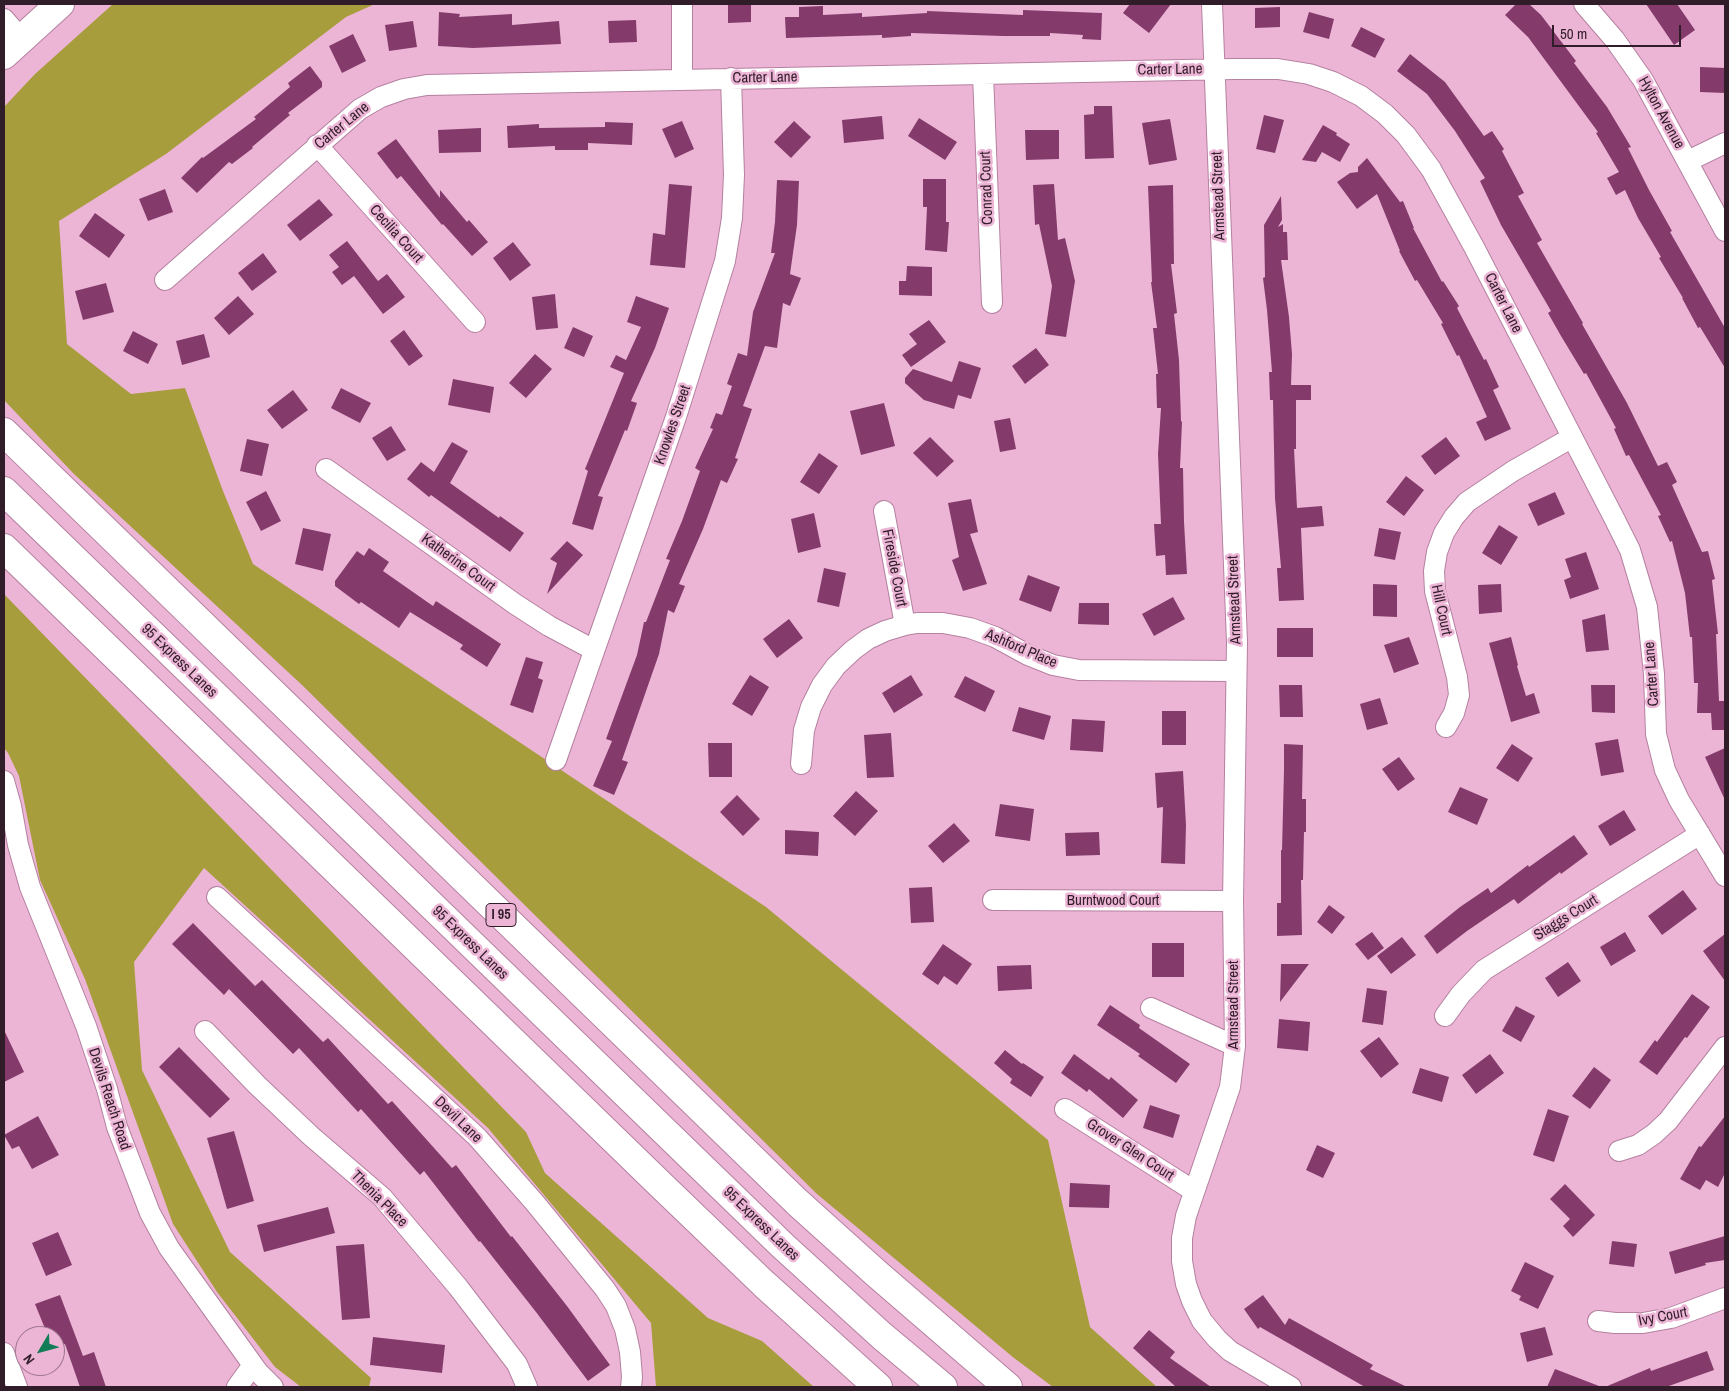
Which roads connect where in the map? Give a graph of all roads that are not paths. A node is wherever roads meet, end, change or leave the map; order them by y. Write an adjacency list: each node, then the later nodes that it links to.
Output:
1 (60, 4): 6 (main road)
2 (682, 4): 10 (street)
3 (1212, 4): 7 (street, Armstead Street)
4 (1584, 4): 13 (street, Hylton Avenue)
5 (4, 19): 6 (street)
6 (13, 47)
7 (1214, 70): 8 (street, Carter Lane); 19 (street, Carter Lane); 26 (street, Armstead Street)
8 (983, 74): 9 (street, Carter Lane); 16 (street, Conrad Court)
9 (731, 78): 10 (street, Carter Lane); 25 (street, Knowles Street)
10 (682, 79): 12 (street, Carter Lane)
11 (1725, 143): 13 (street)
12 (317, 145): 15 (street, Carter Lane); 17 (street, Cecilia Court)
13 (1688, 161): 14 (street, Hylton Avenue)
14 (1725, 231)
15 (165, 280)
16 (992, 303)
17 (475, 322)
18 (4, 432): 55 (main road, I 95)
19 (1571, 438): 27 (street, Hill Court); 31 (street, Carter Lane)
20 (326, 469): 25 (street, Katherine Court)
21 (4, 491): 54 (main road, 95 Express Lanes)
22 (884, 511): 24 (street, Fireside Court)
23 (4, 548): 53 (main road)
24 (905, 624): 26 (street, Ashford Place); 29 (street, Ashford Place)
25 (594, 650): 28 (street, Knowles Street)
26 (1236, 671): 35 (street, Armstead Street)
27 (1446, 727)
28 (556, 760)
29 (801, 764)
30 (4, 781): 47 (street, Devils Reach Road)
31 (1700, 834): 32 (street, Carter Lane); 37 (street, Staggs Court)
32 (1725, 876)
33 (216, 897): 52 (street, Devil Lane)
34 (993, 900): 35 (street, Burntwood Court)
35 (1233, 901): 39 (street, Armstead Street)
36 (1151, 1008): 39 (street)
37 (1445, 1016)
38 (205, 1032): 51 (street, Thenia Place)
39 (1235, 1046): 43 (street, Armstead Street)
40 (1725, 1047): 42 (street)
41 (1065, 1109): 43 (street, Grover Glen Court)
42 (1619, 1151)
43 (1194, 1191): 56 (street, Armstead Street)
44 (1725, 1298): 45 (street, Ivy Court)
45 (1598, 1321)
46 (4, 1353): 48 (street)
47 (253, 1365): 49 (street); 50 (street, Devils Reach Road)
48 (17, 1387)
49 (238, 1387)
50 (273, 1387)
51 (527, 1387)
52 (631, 1387)
53 (878, 1387)
54 (943, 1387)
55 (1008, 1387)
56 (1292, 1387)

